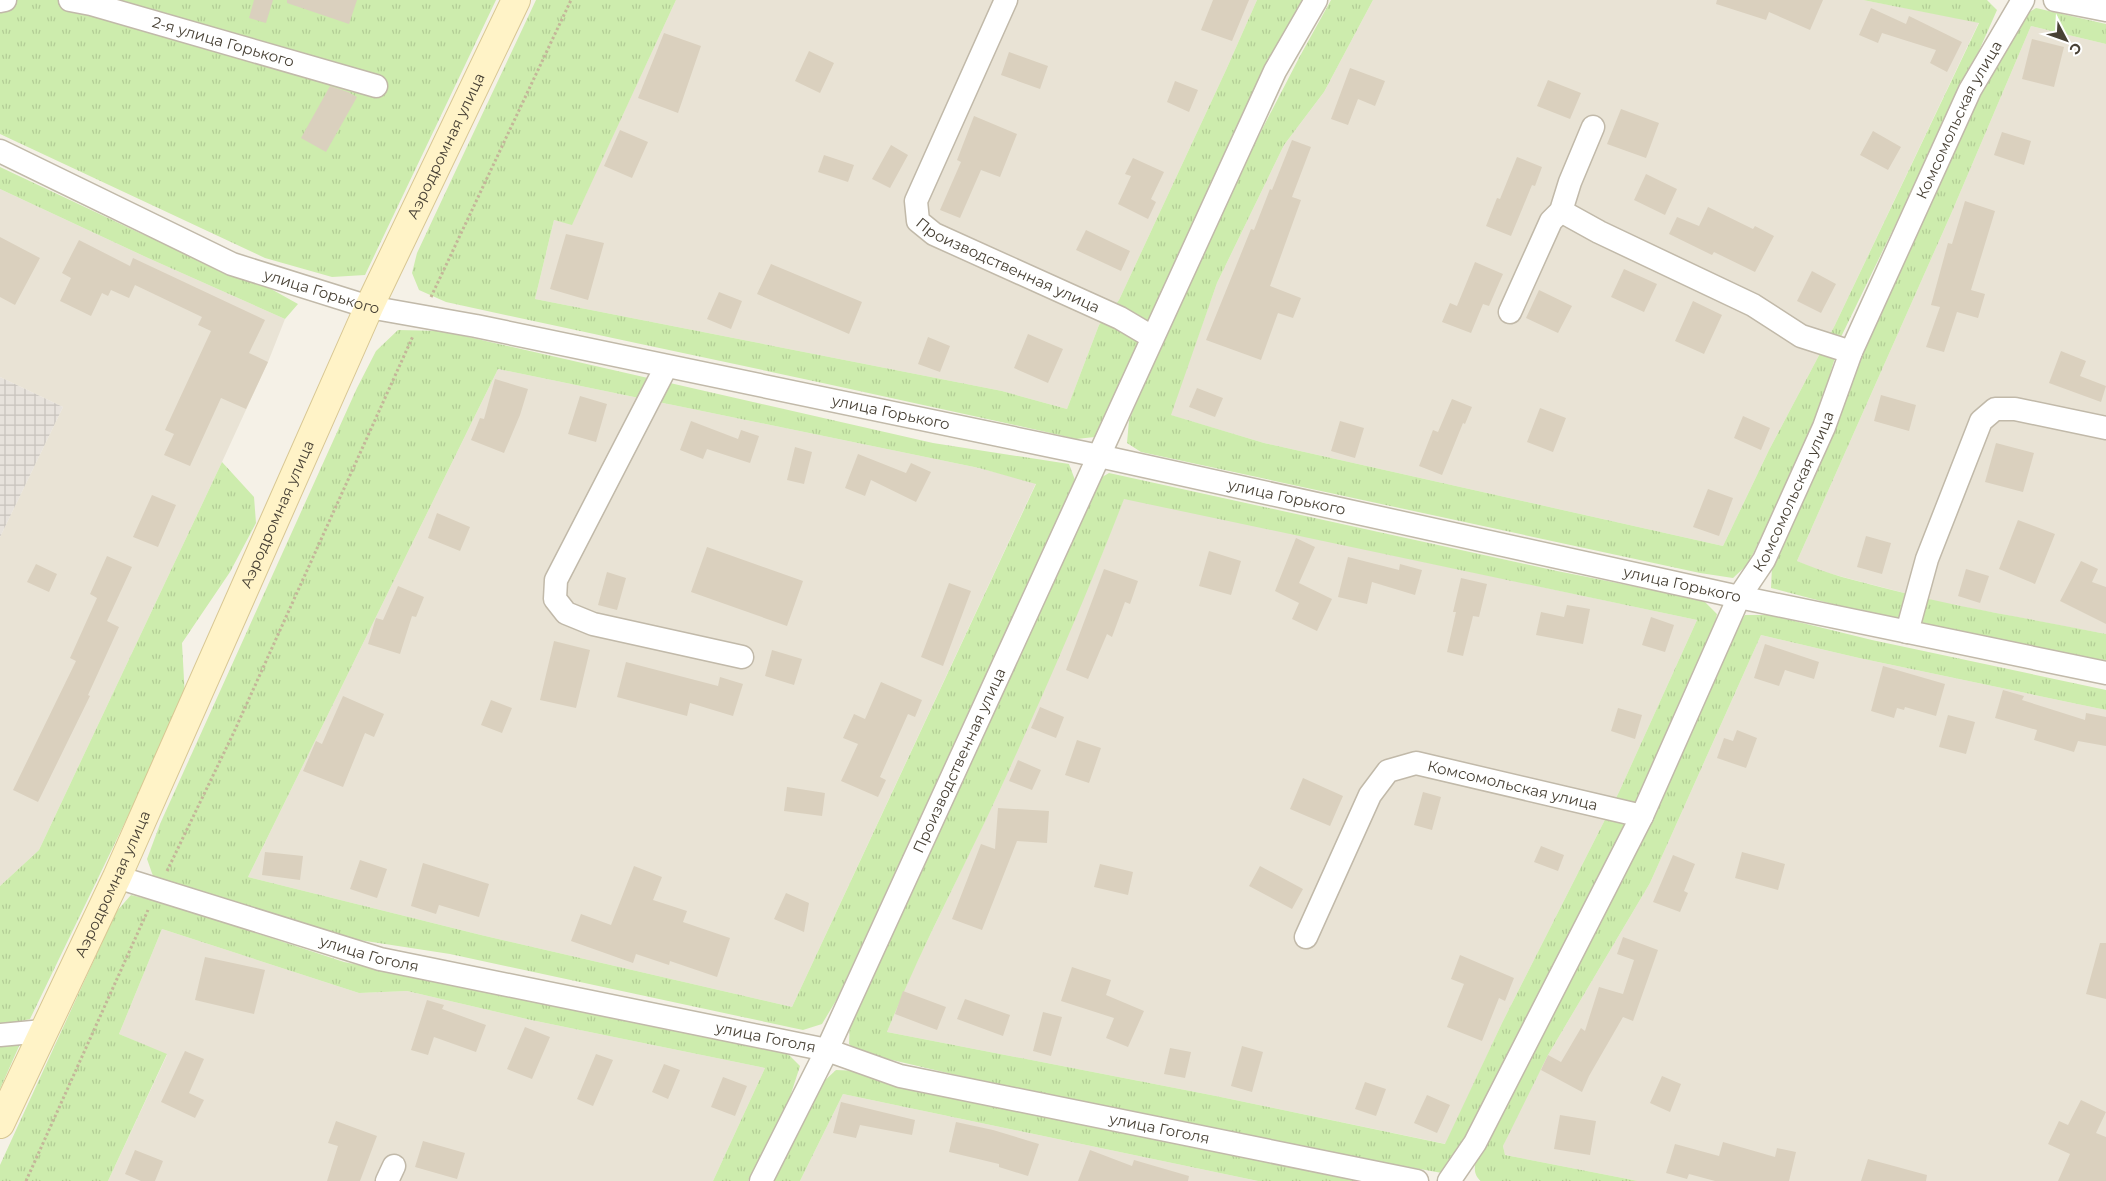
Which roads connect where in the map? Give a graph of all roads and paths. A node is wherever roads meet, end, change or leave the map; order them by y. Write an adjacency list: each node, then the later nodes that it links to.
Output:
1 (6, 0): 9 (street)
2 (70, 0): 11 (street, 2-я улица Горького)
3 (516, 0): 15 (street, Аэродромная улица)
4 (571, 0): 17 (path)
5 (1006, 0): 18 (street, Производственная улица)
6 (1316, 0): 18 (street, Производственная улица)
7 (2023, 0): 19 (street, Комсомольская улица)
8 (2055, 0): 10 (street)
9 (0, 1)
10 (2106, 10)
11 (376, 86)
12 (1593, 127): 14 (street)
13 (0, 151): 15 (street, улица Горького)
14 (1560, 211): 16 (street); 19 (street)
15 (369, 307): 17 (street, улица Горького); 28 (street, Аэродромная улица)
16 (1510, 312)
17 (422, 316): 20 (street, улица Горького); 29 (path)
18 (1152, 337): 22 (street, Производственная улица)
19 (1852, 352): 23 (street, Комсомольская улица)
20 (666, 367): 22 (street, улица Горького); 25 (street)
21 (2106, 428): 24 (street)
22 (1099, 456): 23 (street, улица Горького); 33 (street, Производственная улица)
23 (1739, 597): 24 (street, улица Горького); 27 (street, Комсомольская улица)
24 (1907, 632): 26 (street, улица Горького)
25 (742, 657)
26 (2106, 673)
27 (1642, 816): 30 (street, Комсомольская улица); 38 (street, Комсомольская улица)
28 (117, 877): 29 (street, улица Гоголя); 31 (street, Аэродромная улица)
29 (157, 891): 33 (street, улица Гоголя); 35 (path)
30 (1306, 937)
31 (43, 1031): 32 (street); 34 (street, Аэродромная улица)
32 (0, 1035)
33 (827, 1050): 36 (street, Производственная улица); 37 (street, улица Гоголя)
34 (0, 1124)
35 (26, 1181)
36 (761, 1181)
37 (1417, 1181)
38 (1449, 1181)

